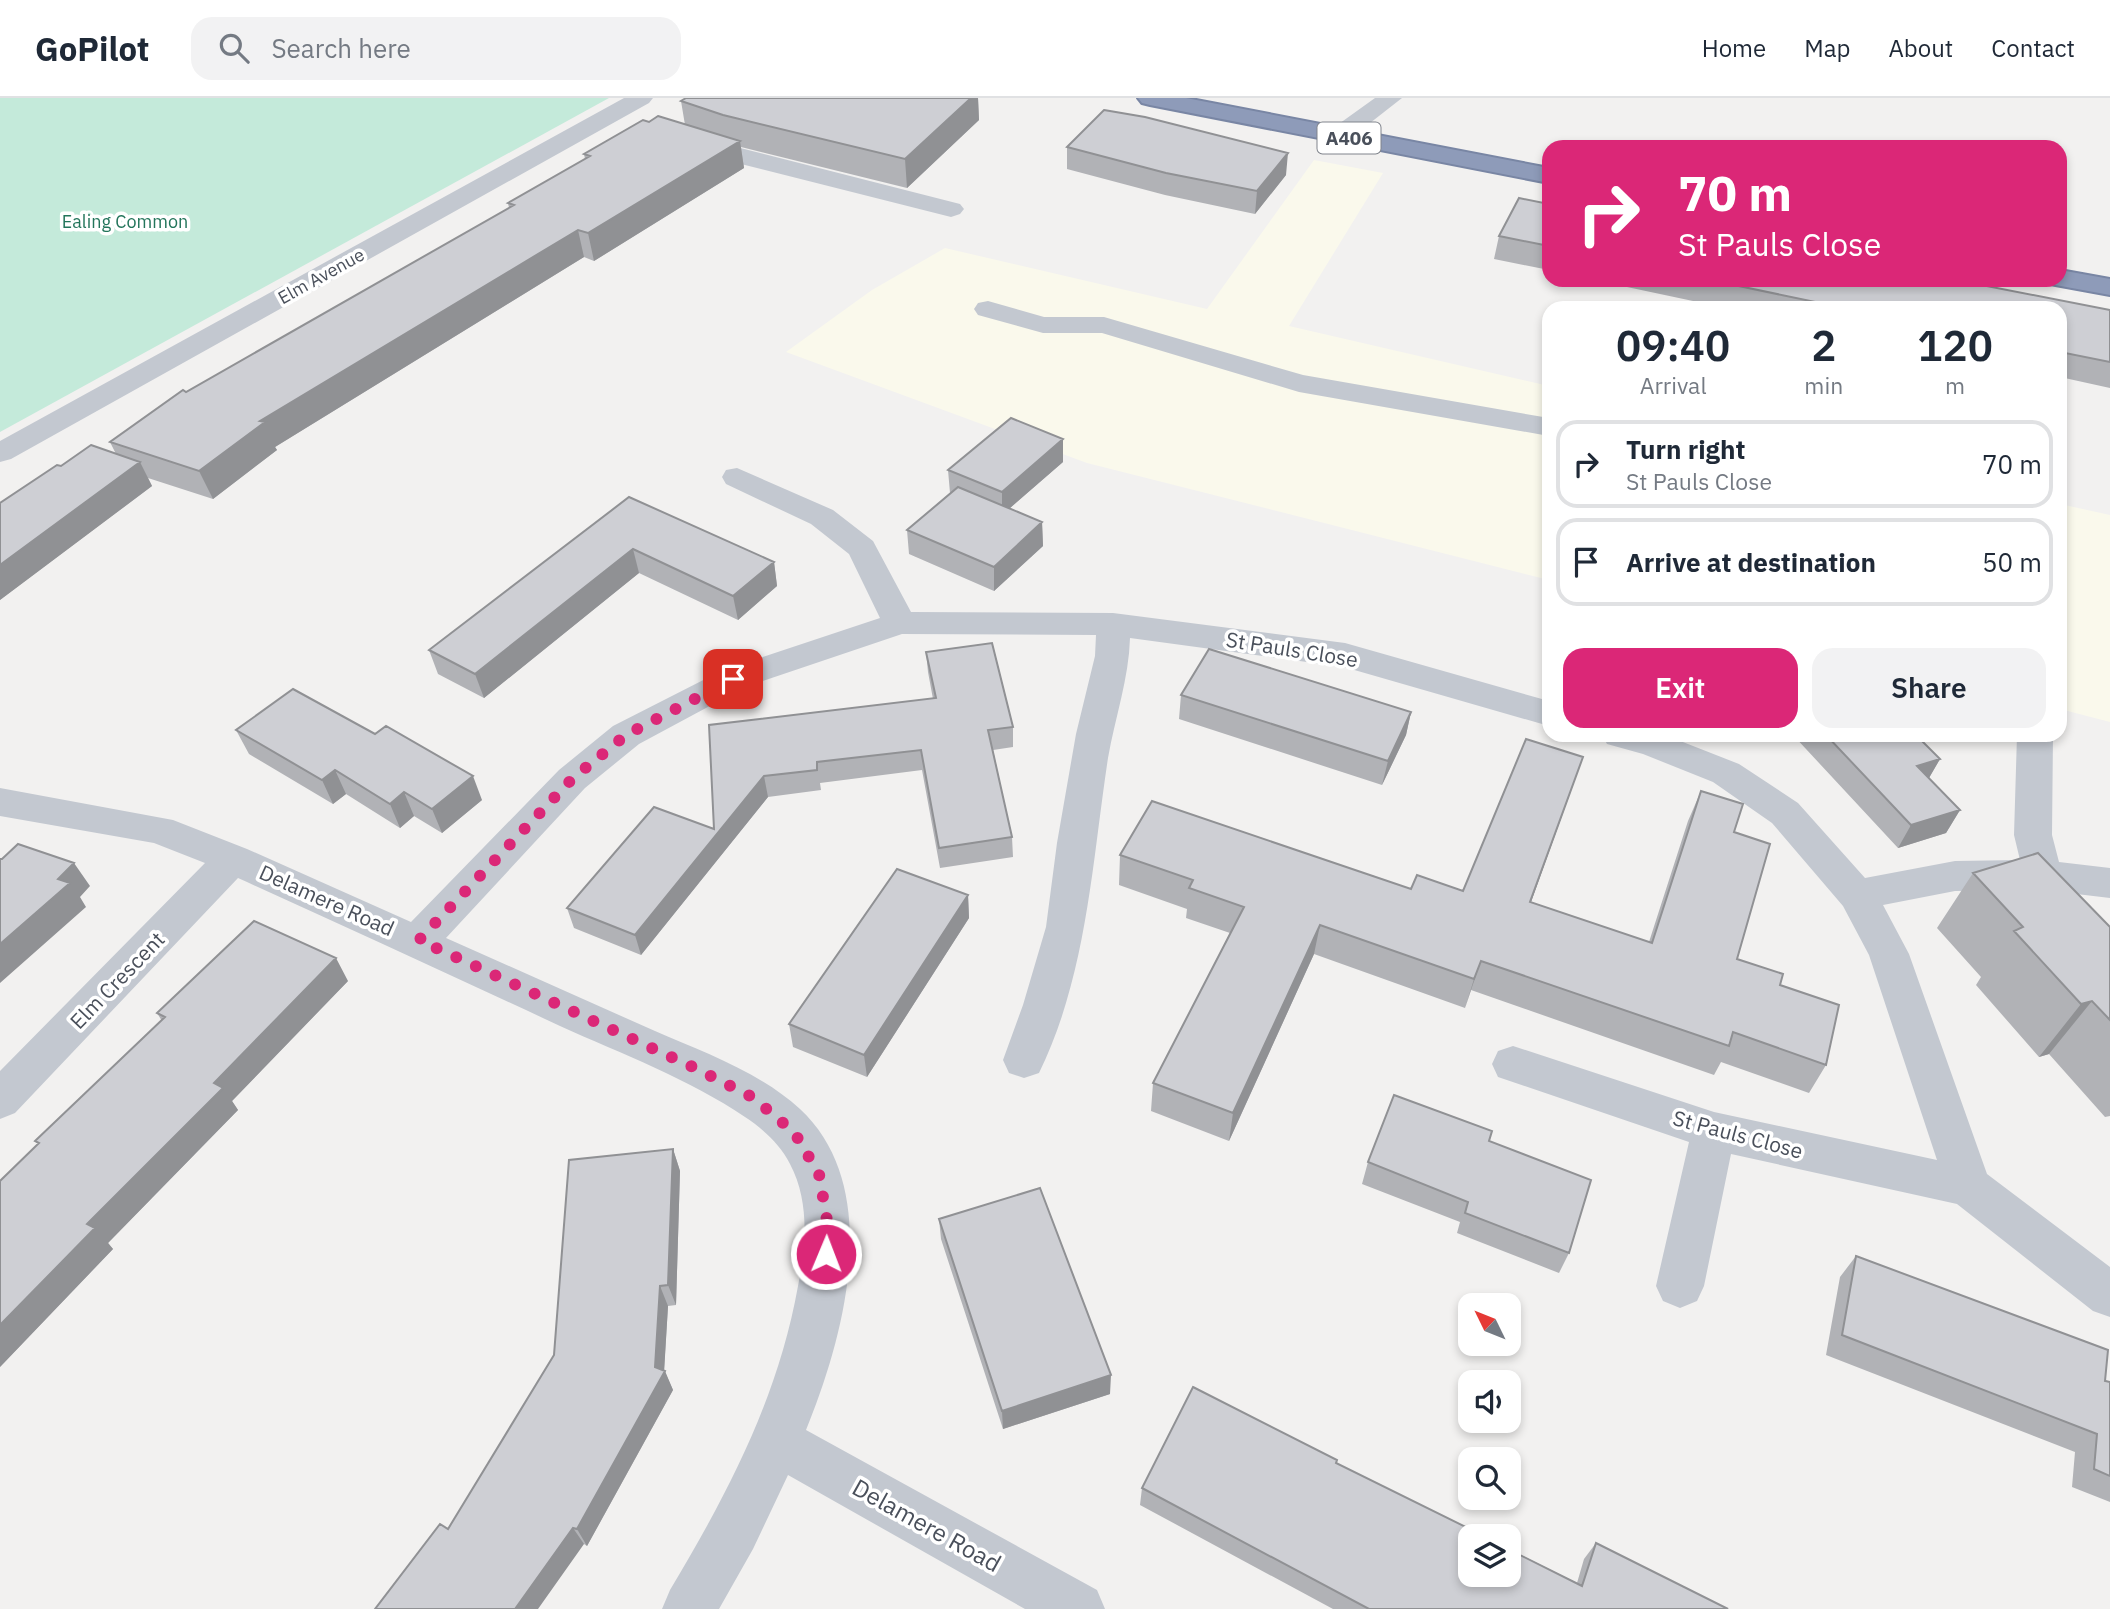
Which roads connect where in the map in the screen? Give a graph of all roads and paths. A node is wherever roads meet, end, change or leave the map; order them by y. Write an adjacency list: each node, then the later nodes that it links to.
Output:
1 (1150, 98): 5 (highway, A406)
2 (1390, 98): 5 (street)
3 (640, 111): 12 (street, Elm Avenue)
4 (665, 133): 7 (street)
5 (1338, 136): 6 (highway, A406)
6 (1542, 175)
7 (951, 209)
8 (2067, 279): 9 (highway)
9 (2110, 287)
10 (988, 309): 11 (street)
11 (1542, 426)
12 (0, 453)
13 (737, 477): 14 (street)
14 (900, 623): 15 (street, St Pauls Close); 24 (street, St Pauls Close)
15 (1113, 624): 16 (street, St Pauls Close); 25 (street)
16 (1542, 712)
17 (1644, 742): 23 (street)
18 (2035, 742): 21 (street)
19 (0, 803): 20 (street, Delamere Road)
20 (233, 859): 24 (street, Delamere Road); 27 (street, Elm Crescent)
21 (2043, 875): 22 (street); 23 (street)
22 (2110, 883)
23 (1857, 895): 29 (street)
24 (419, 940): 32 (street, Delamere Road)
25 (1024, 1060)
26 (1513, 1064): 28 (street, St Pauls Close)
27 (0, 1100)
28 (1714, 1131): 29 (street, St Pauls Close); 30 (street)
29 (1969, 1187): 31 (street, St Pauls Close)
30 (1680, 1286)
31 (2110, 1296)
32 (777, 1441): 33 (street, Delamere Road); 34 (street, Delamere Road)
33 (689, 1609)
34 (1078, 1609)

